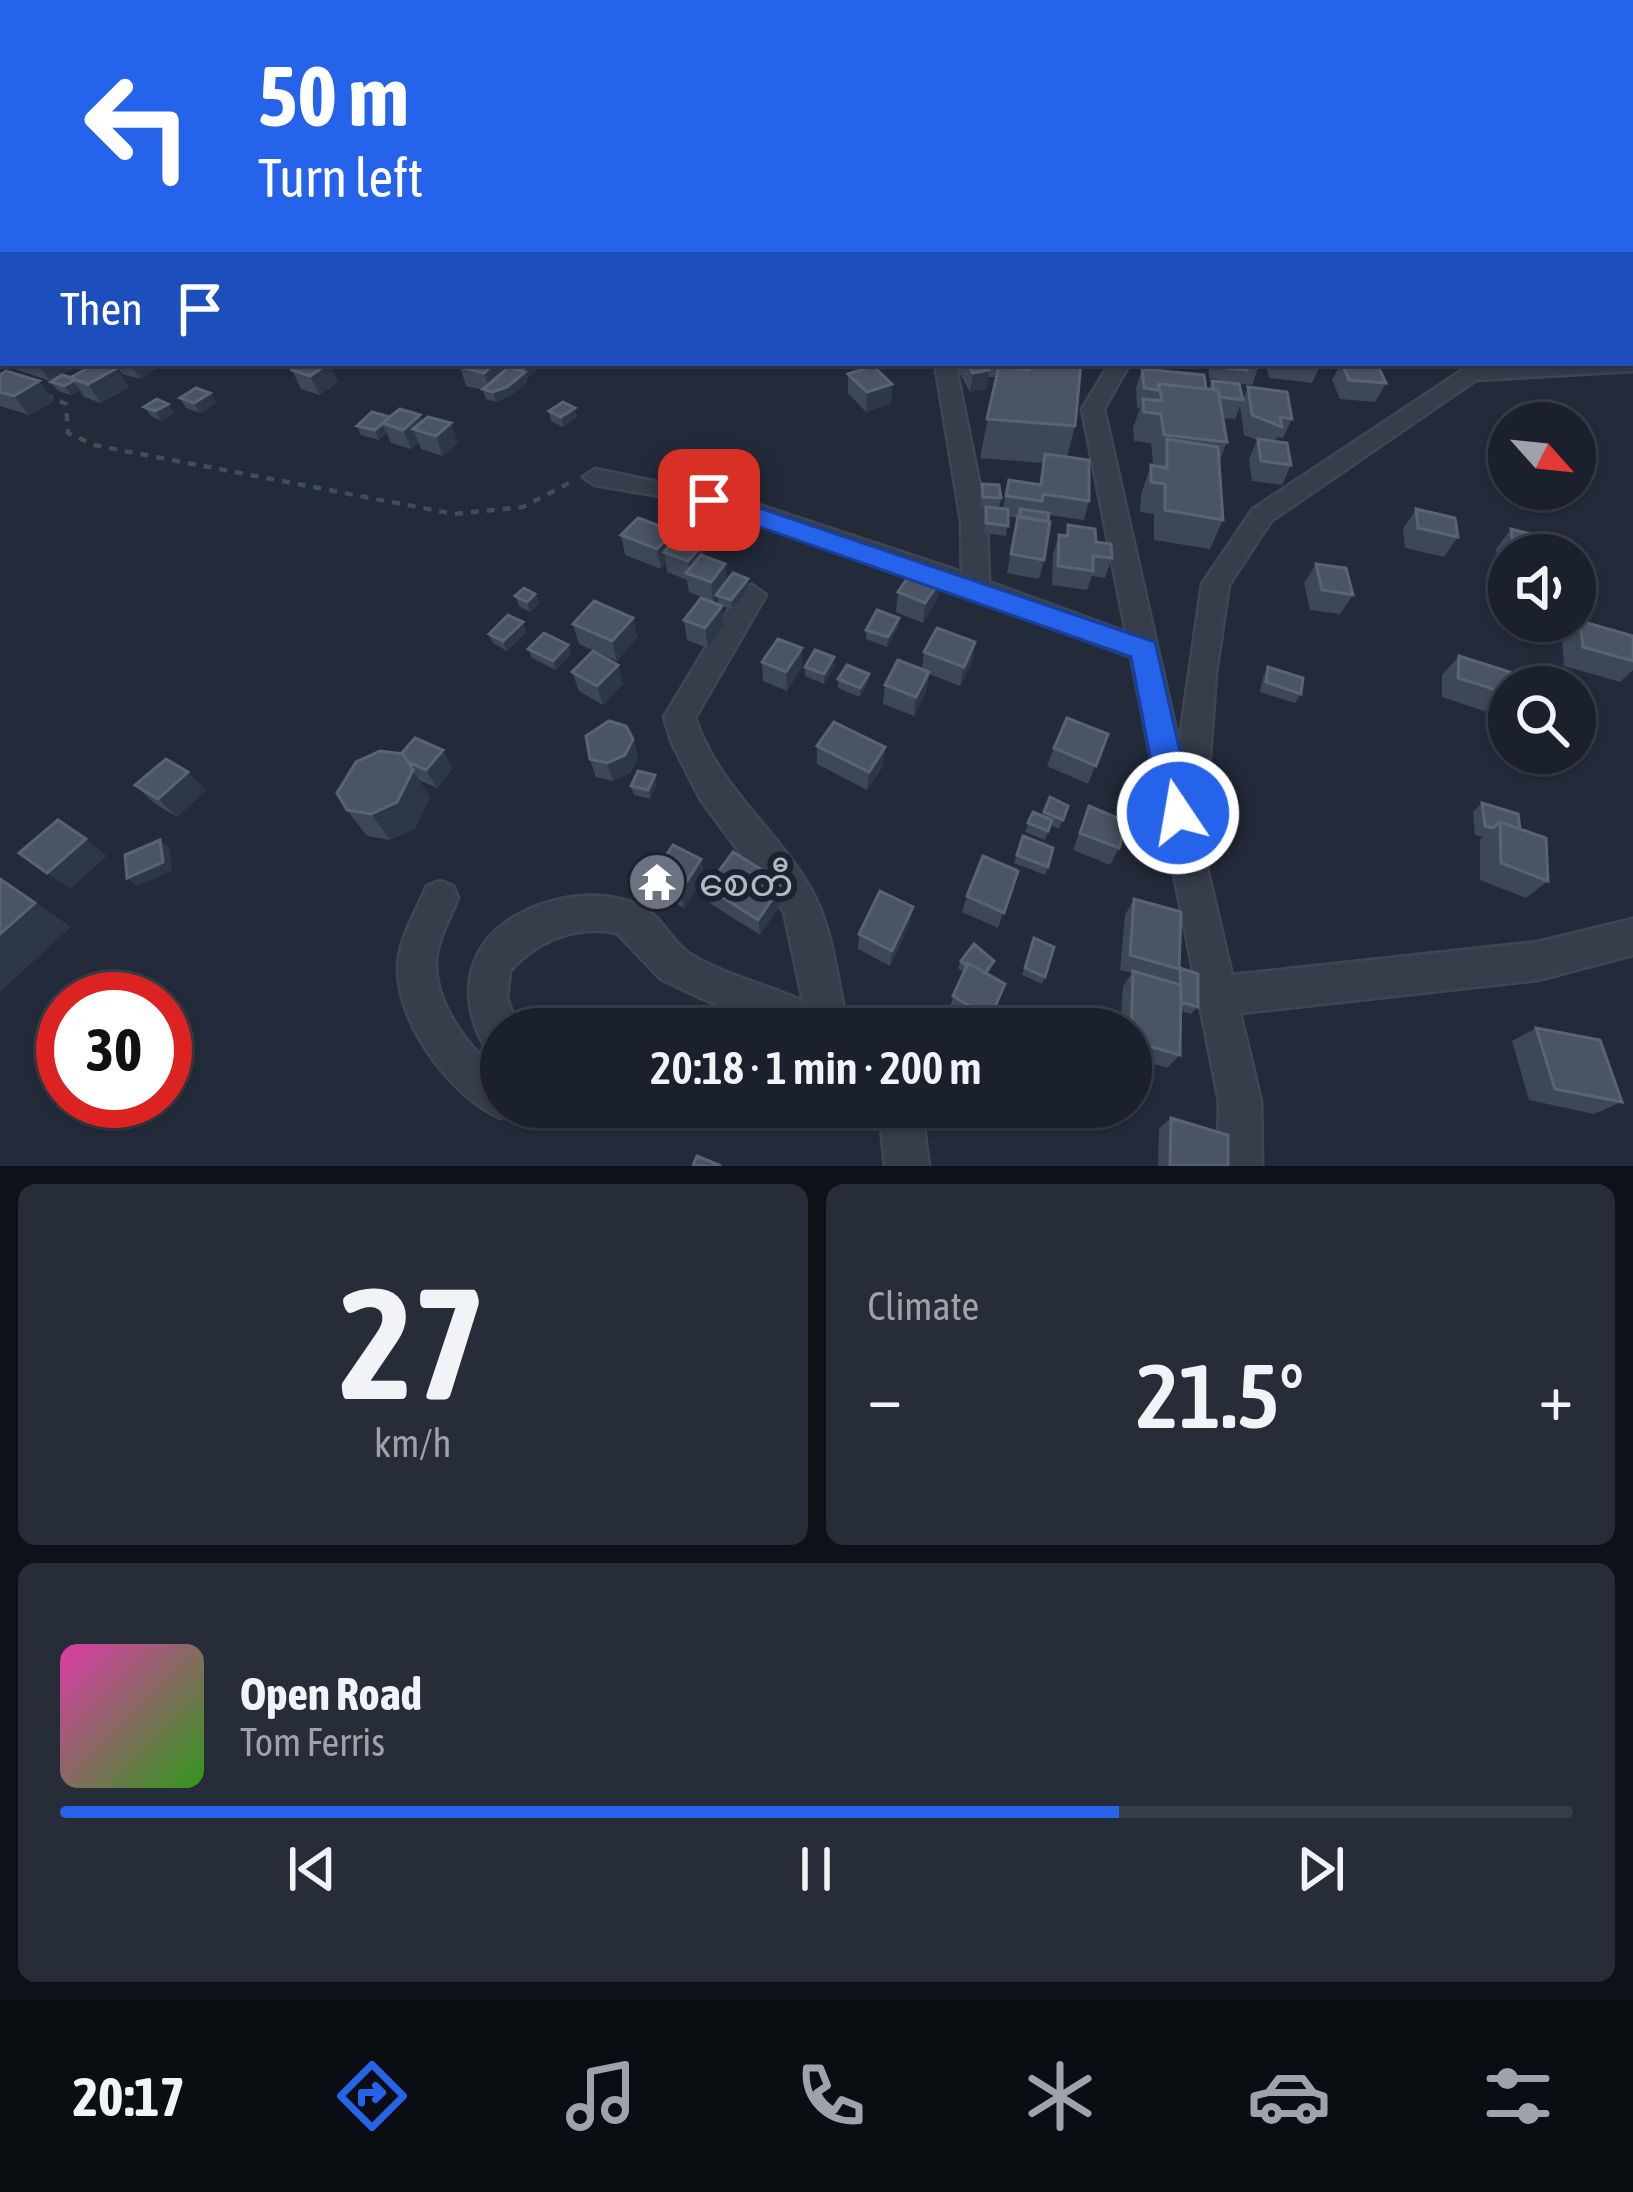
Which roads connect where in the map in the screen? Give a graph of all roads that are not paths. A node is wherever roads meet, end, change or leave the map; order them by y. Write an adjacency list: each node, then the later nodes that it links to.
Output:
1 (946, 366): 6 (street)
2 (1118, 366): 8 (street)
3 (1582, 366): 4 (street)
4 (1480, 368): 9 (street)
5 (595, 477): 6 (street)
6 (976, 592): 8 (street)
7 (752, 595): 15 (street)
8 (1144, 650): 9 (street)
9 (1186, 851): 12 (street)
10 (440, 898): 16 (street)
11 (1633, 938): 12 (street)
12 (1217, 996): 19 (street)
13 (489, 1008): 14 (street)
14 (769, 1008)
15 (823, 1008)
16 (480, 1084)
17 (902, 1128): 18 (street)
18 (907, 1166)
19 (1240, 1166)

